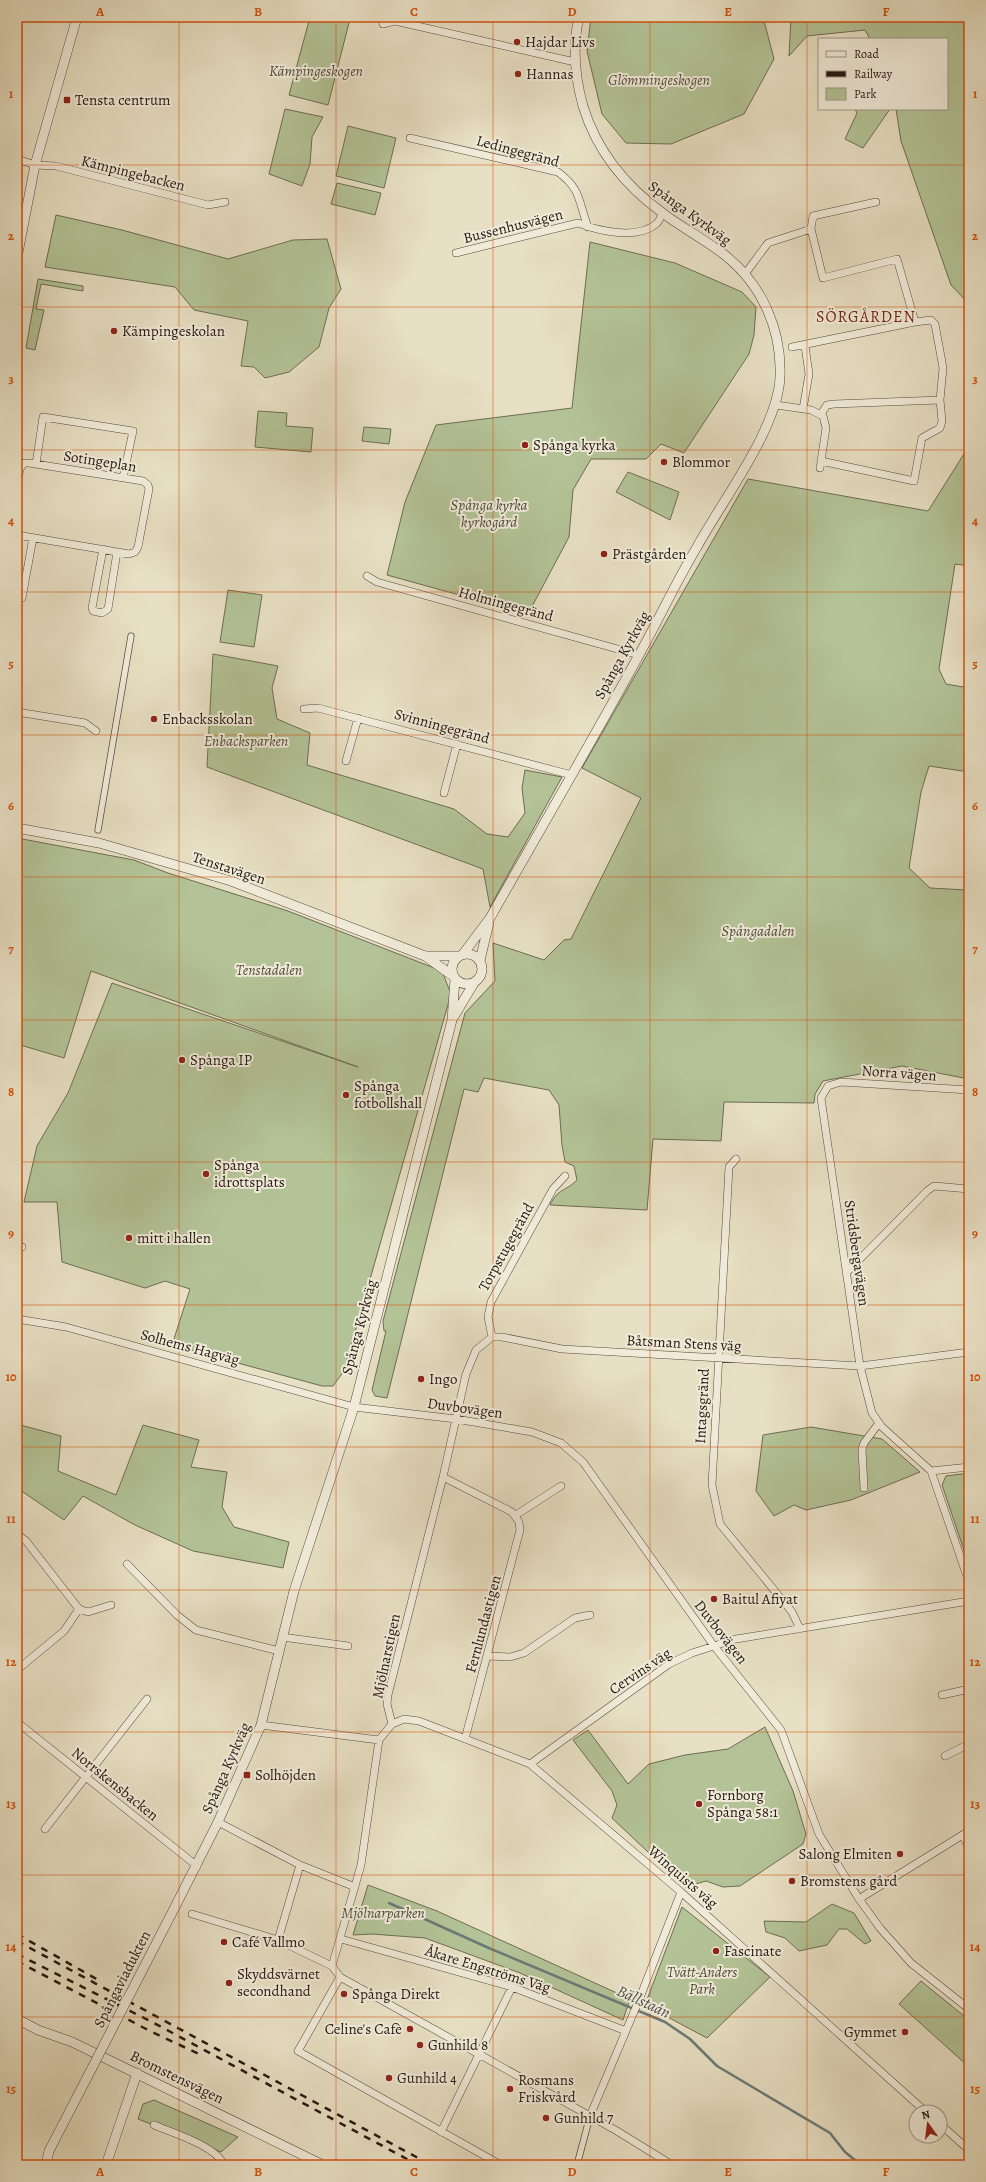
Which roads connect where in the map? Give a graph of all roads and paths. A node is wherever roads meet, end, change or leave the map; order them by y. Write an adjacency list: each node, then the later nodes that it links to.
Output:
1 (77, 17): 7 (street)
2 (579, 17): 4 (street, Spånga Kyrkväg)
3 (383, 24): 4 (street)
4 (575, 62): 10 (street, Spånga Kyrkväg)
5 (410, 138): 11 (street, Ledingegränd)
6 (17, 159): 7 (street, Kämpingebacken)
7 (35, 165): 8 (street, Kämpingebacken); 14 (street)
8 (225, 202)
9 (876, 202): 12 (street)
10 (663, 213): 11 (street, Bussenhusvägen); 15 (street, Spånga Kyrkväg)
11 (588, 227): 13 (street, Bussenhusvägen)
12 (811, 229): 15 (street); 16 (street)
13 (456, 253)
14 (17, 258)
15 (745, 274): 20 (street, Spånga Kyrkväg)
16 (914, 322): 17 (street); 19 (street)
17 (805, 346): 18 (street); 21 (street)
18 (792, 348)
19 (940, 400): 22 (street); 22 (street)
20 (776, 405): 21 (street); 34 (street, Spånga Kyrkväg)
21 (804, 409): 22 (street)
22 (821, 414)
23 (36, 464): 24 (street, Sotingeplan); 24 (street); 25 (street)
24 (123, 478): 30 (street, Sotingeplan)
25 (17, 484)
26 (17, 535): 27 (street, Sotingeplan); 28 (street)
27 (33, 538): 29 (street, Sotingeplan); 32 (street)
28 (17, 544)
29 (103, 549): 30 (street, Sotingeplan); 30 (street)
30 (117, 552)
31 (367, 576): 34 (street, Holmingegränd)
32 (17, 598)
33 (131, 636): 44 (street)
34 (639, 655): 41 (street, Spånga Kyrkväg)
35 (304, 709): 37 (street, Svinningegränd)
36 (17, 712): 38 (street)
37 (358, 718): 39 (street, Svinningegränd); 40 (street)
38 (96, 731)
39 (457, 744): 41 (street, Svinningegränd); 42 (street)
40 (346, 761)
41 (572, 774): 45 (street, Spånga Kyrkväg)
42 (444, 793)
43 (17, 828): 47 (street, Tenstavägen)
44 (98, 830)
45 (490, 918): 46 (street, Spånga Kyrkväg); 48 (street, Spånga Kyrkväg)
46 (461, 955): 47 (street, Tenstavägen); 48 (street); 49 (street)
47 (424, 956): 49 (street, Tenstavägen)
48 (480, 960): 50 (street)
49 (454, 977): 50 (street); 51 (street, Spånga Kyrkväg)
50 (474, 983): 51 (street, Spånga Kyrkväg)
51 (452, 1020): 63 (street, Spånga Kyrkväg)
52 (828, 1086): 53 (street, Norra vägen); 57 (street, Stridsbergavägen)
53 (969, 1090)
54 (736, 1159): 61 (street, Intagsgränd)
55 (565, 1176): 59 (street, Torpstugegränd)
56 (969, 1190): 57 (street)
57 (847, 1272): 62 (street, Stridsbergavägen)
58 (17, 1319): 63 (street, Solhems Hagväg)
59 (492, 1337): 61 (street, Båtsman Stens väg); 64 (street)
60 (969, 1352): 62 (street, Båtsman Stens väg)
61 (718, 1358): 62 (street, Båtsman Stens väg); 79 (street, Intagsgränd)
62 (860, 1366): 65 (street, Stridsbergavägen)
63 (354, 1407): 64 (street, Duvbovägen); 80 (street, Spånga Kyrkväg)
64 (456, 1419): 68 (street, Mjölnarstigen); 82 (street, Duvbovägen)
65 (880, 1423): 67 (street, Stridsbergavägen); 70 (street)
66 (969, 1467): 67 (street)
67 (931, 1471): 74 (street, Stridsbergavägen)
68 (443, 1477): 71 (street); 90 (street, Mjölnarstigen)
69 (561, 1486): 71 (street)
70 (864, 1488)
71 (516, 1515): 84 (street, Fernlundastigen)
72 (17, 1534): 77 (street)
73 (127, 1564): 83 (street)
74 (969, 1582)
75 (969, 1601): 79 (street, Cervins väg)
76 (111, 1605): 77 (street)
77 (79, 1609): 85 (street)
78 (590, 1615): 84 (street)
79 (800, 1629): 82 (street, Cervins väg)
80 (282, 1637): 81 (street); 83 (street, Spånga Kyrkväg)
81 (348, 1646)
82 (714, 1646): 96 (street, Cervins väg); 106 (street, Duvbovägen)
83 (279, 1651): 91 (street, Spånga Kyrkväg)
84 (488, 1656): 92 (street, Fernlundastigen)
85 (17, 1670)
86 (969, 1690): 87 (street)
87 (942, 1696)
88 (147, 1699): 97 (street)
89 (17, 1722): 97 (street, Norrskensbacken)
90 (392, 1724): 92 (street, Winquists väg); 93 (street)
91 (261, 1725): 93 (street); 98 (street, Spånga Kyrkväg)
92 (465, 1739): 96 (street, Winquists väg)
93 (379, 1740): 104 (street)
94 (969, 1744): 95 (street)
95 (945, 1756)
96 (530, 1764): 105 (street, Winquists väg)
97 (86, 1778): 99 (street); 103 (street, Norrskensbacken)
98 (218, 1822): 102 (street); 103 (street, Spånga Kyrkväg)
99 (45, 1829)
100 (966, 1833): 101 (street); 106 (street)
101 (969, 1849)
102 (300, 1865): 104 (street); 110 (street)
103 (196, 1866): 107 (street, Spånga Kyrkväg)
104 (355, 1886): 109 (street)
105 (681, 1892): 116 (street); 119 (street, Winquists väg)
106 (859, 1899): 114 (street, Duvbovägen)
107 (177, 1903): 125 (street, Spångaviadukten, bridge)
108 (192, 1914): 110 (street)
109 (341, 1939): 111 (street); 113 (street, Åkare Engströms Väg)
110 (278, 1940): 111 (street)
111 (332, 1966): 112 (street)
112 (340, 1977): 117 (street); 123 (street)
113 (512, 1988): 116 (street, Åkare Engströms Väg); 117 (street)
114 (969, 2009)
115 (17, 2020): 118 (street, Bromstensvägen)
116 (626, 2031): 120 (street)
117 (480, 2055): 120 (street); 123 (street)
118 (137, 2073): 126 (street); 128 (street, Bromstensvägen)
119 (917, 2104)
120 (590, 2116): 130 (street); 131 (street)
121 (154, 2125): 127 (street)
122 (948, 2131): 124 (street)
123 (441, 2132): 129 (street)
124 (969, 2150)
125 (46, 2165)
126 (106, 2165)
127 (224, 2165)
128 (323, 2165)
129 (502, 2165)
130 (577, 2165)
131 (672, 2165)

